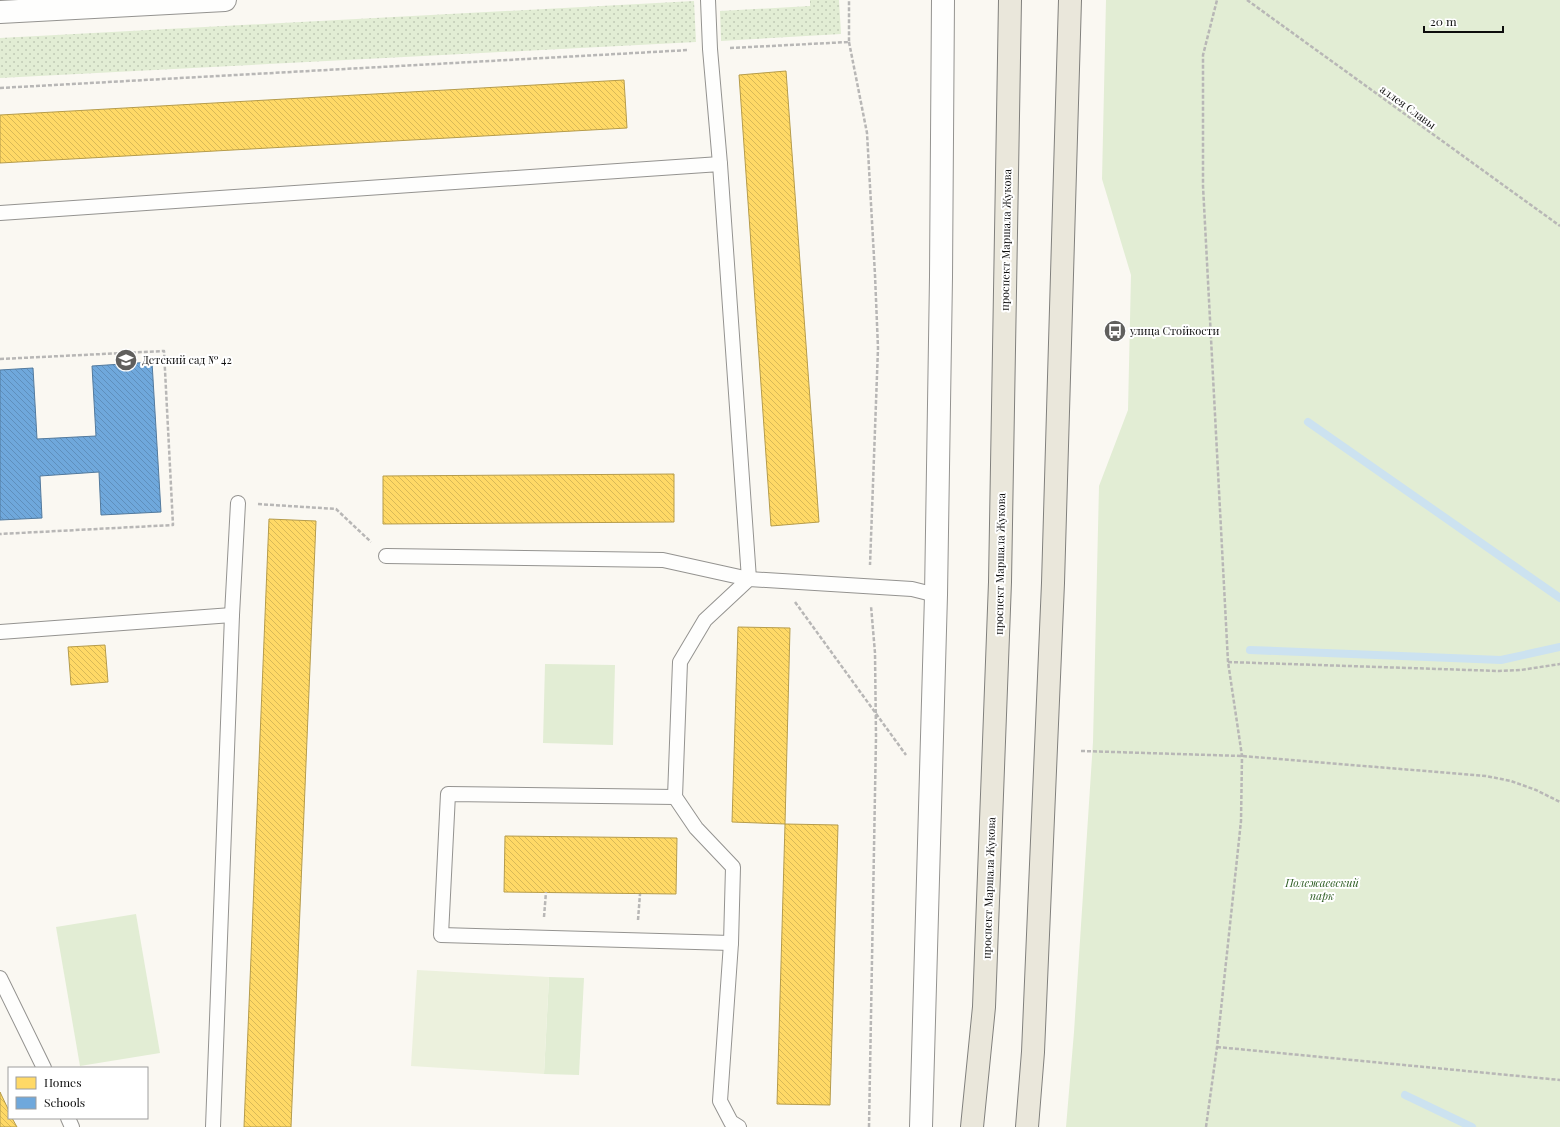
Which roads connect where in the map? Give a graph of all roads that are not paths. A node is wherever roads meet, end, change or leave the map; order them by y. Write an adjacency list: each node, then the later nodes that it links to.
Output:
1 (225, 0): 6 (street)
2 (708, 0): 8 (lane)
3 (943, 0): 13 (street)
4 (1010, 0): 23 (main road, проспект Маршала Жукова)
5 (1070, 0): 24 (main road)
6 (146, 2): 7 (street)
7 (0, 12)
8 (720, 164): 9 (lane); 12 (lane)
9 (0, 213)
10 (238, 503): 14 (lane)
11 (386, 556): 12 (lane)
12 (749, 579): 13 (lane); 16 (lane)
13 (936, 595): 22 (street)
14 (232, 615): 15 (lane); 20 (lane)
15 (0, 632)
16 (675, 797): 17 (lane); 17 (lane)
17 (731, 943): 21 (lane)
18 (0, 978): 19 (lane)
19 (44, 1067)
20 (213, 1127)
21 (739, 1127)
22 (922, 1127)
23 (972, 1127)
24 (1027, 1127)

